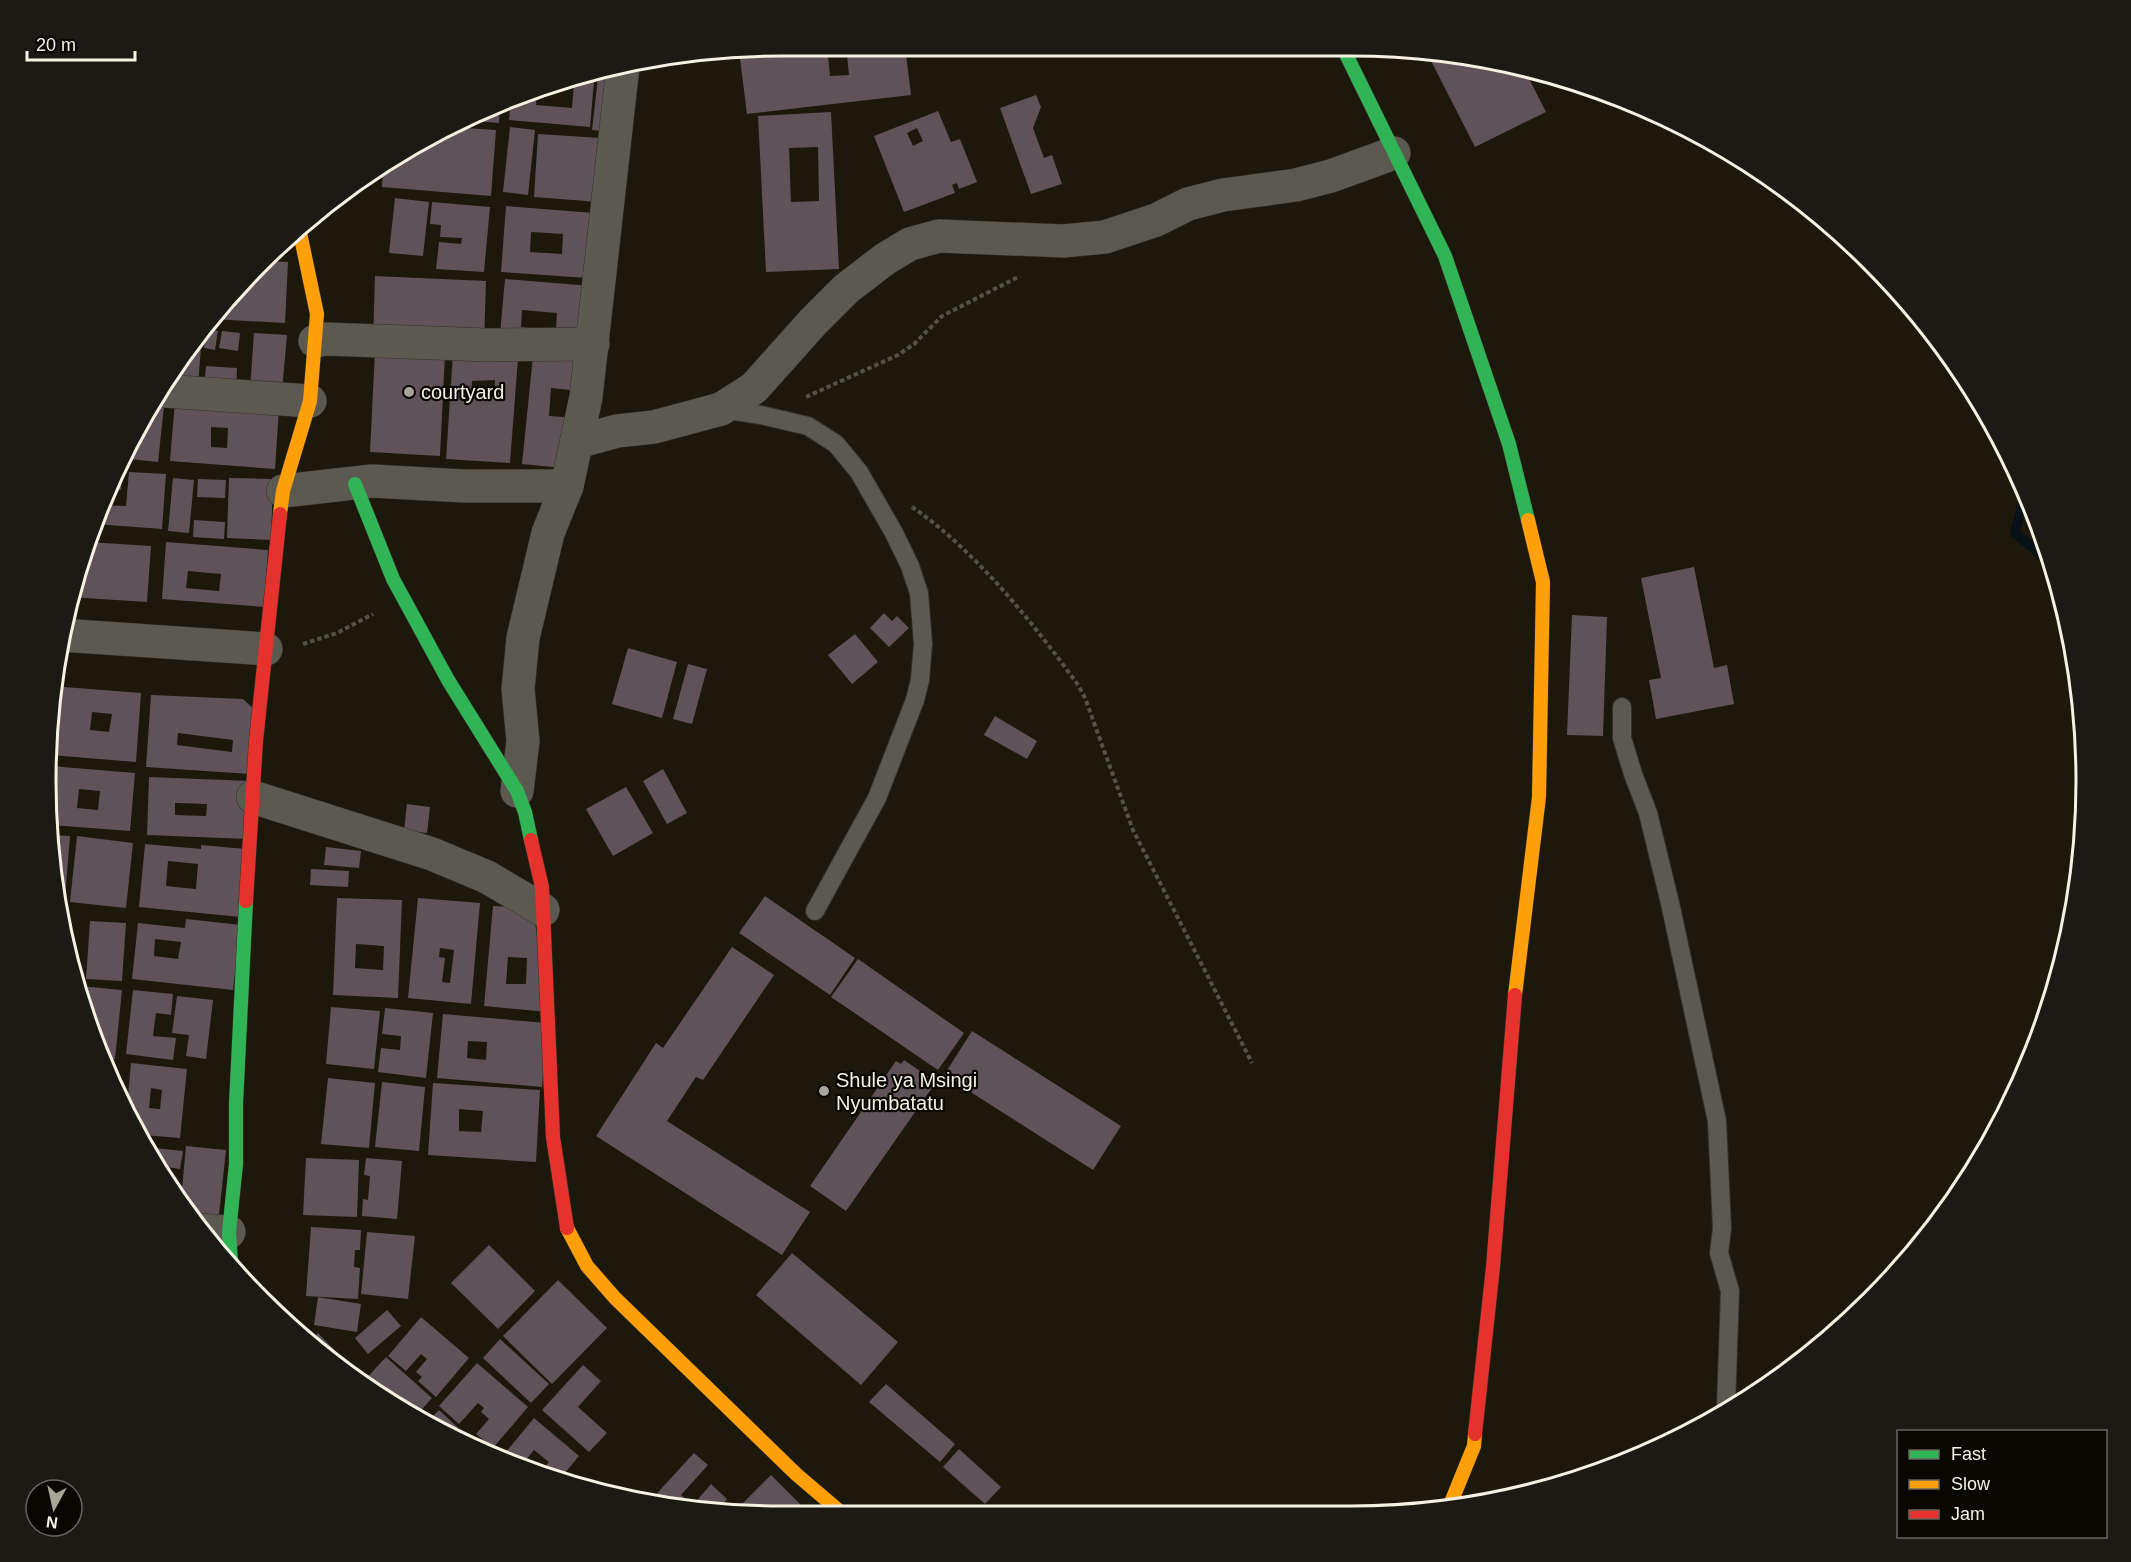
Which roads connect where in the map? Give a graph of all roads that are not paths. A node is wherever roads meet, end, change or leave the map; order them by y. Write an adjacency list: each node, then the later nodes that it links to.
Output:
1 (1347, 56): 3 (street)
2 (622, 73): 6 (street)
3 (1394, 153): 9 (street); 23 (street)
4 (301, 238): 5 (street)
5 (315, 340): 6 (street); 8 (street)
6 (593, 344): 10 (street)
7 (170, 391): 8 (street)
8 (310, 401): 13 (street)
9 (721, 409): 10 (street); 20 (lane)
10 (577, 442): 12 (street)
11 (355, 484): 12 (street); 13 (street); 17 (street)
12 (567, 486): 17 (street)
13 (283, 491): 15 (street)
14 (70, 636): 15 (street)
15 (265, 659): 18 (street)
16 (1622, 707): 22 (lane)
17 (517, 790): 19 (street)
18 (253, 797): 19 (street); 21 (street)
19 (543, 910): 24 (street)
20 (815, 911)
21 (219, 1240)
22 (1726, 1401)
23 (1453, 1499)
24 (833, 1506)

